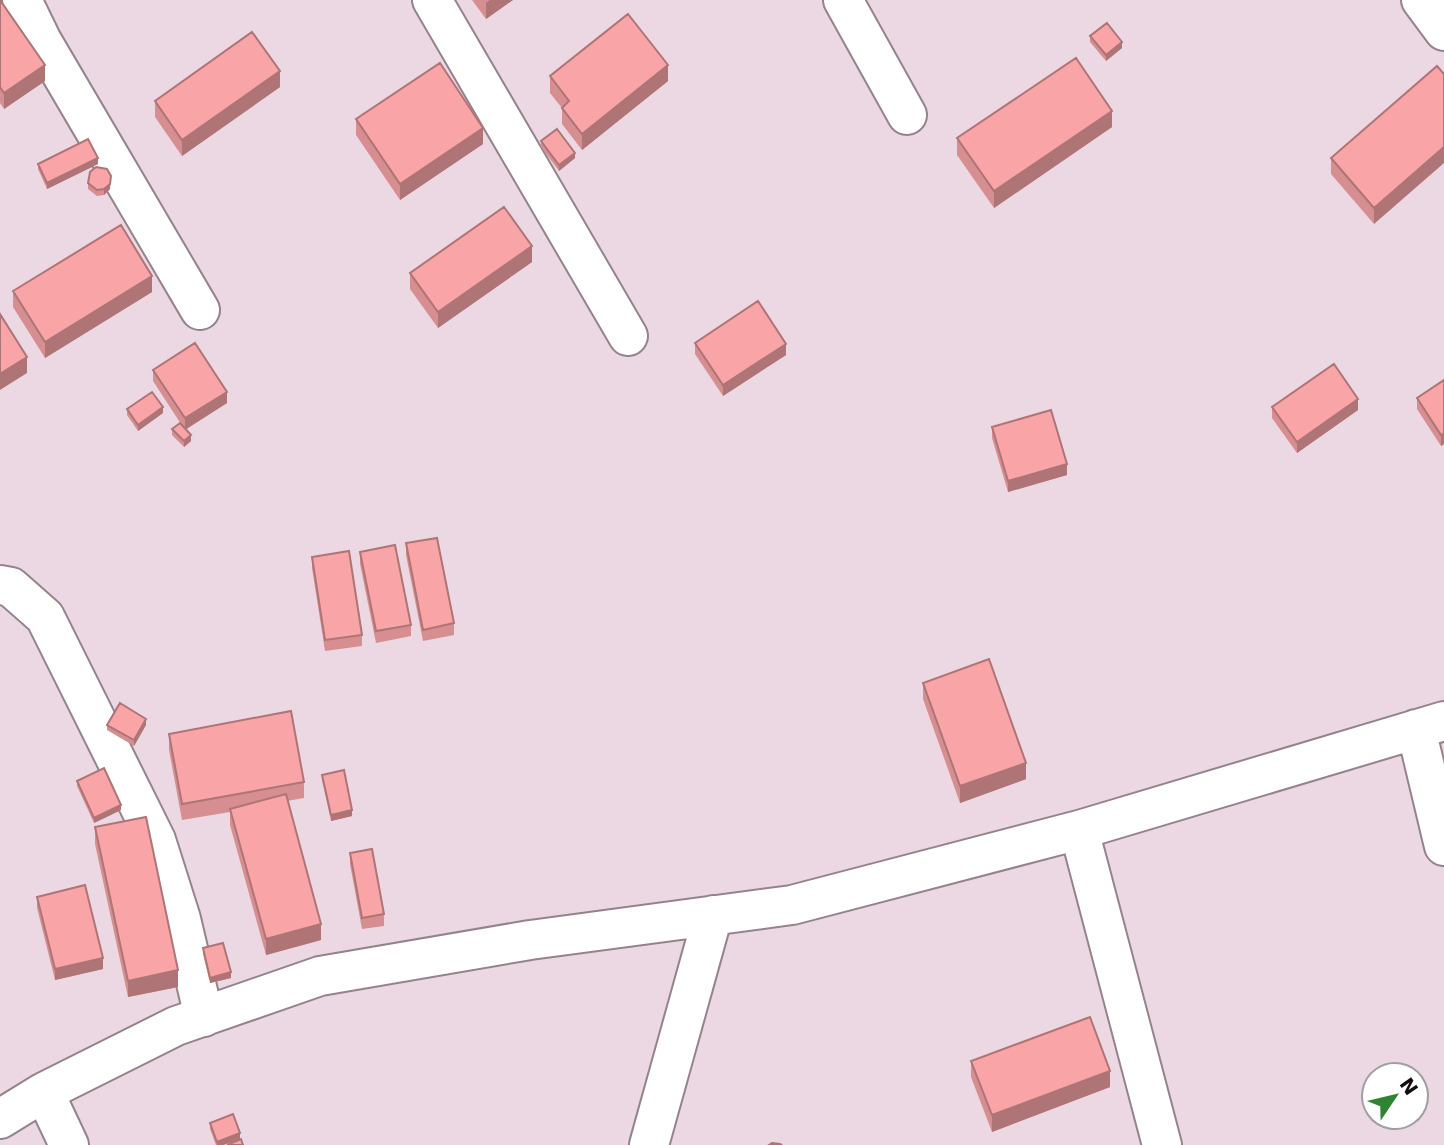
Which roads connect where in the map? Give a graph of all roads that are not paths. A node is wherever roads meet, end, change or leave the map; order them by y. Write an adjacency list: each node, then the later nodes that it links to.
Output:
1 (22, 0): 7 (street)
2 (432, 0): 8 (street)
3 (843, 0): 6 (street)
4 (1421, 0): 5 (street)
5 (1444, 31)
6 (908, 115)
7 (200, 310)
8 (628, 335)
9 (0, 585): 14 (street)
10 (1430, 725): 11 (street); 12 (street)
11 (1079, 830): 13 (street); 19 (street)
12 (1444, 846)
13 (713, 915): 14 (street); 18 (street)
14 (204, 1017): 15 (street)
15 (44, 1092): 16 (street); 17 (street)
16 (0, 1119)
17 (69, 1145)
18 (649, 1145)
19 (1162, 1145)

